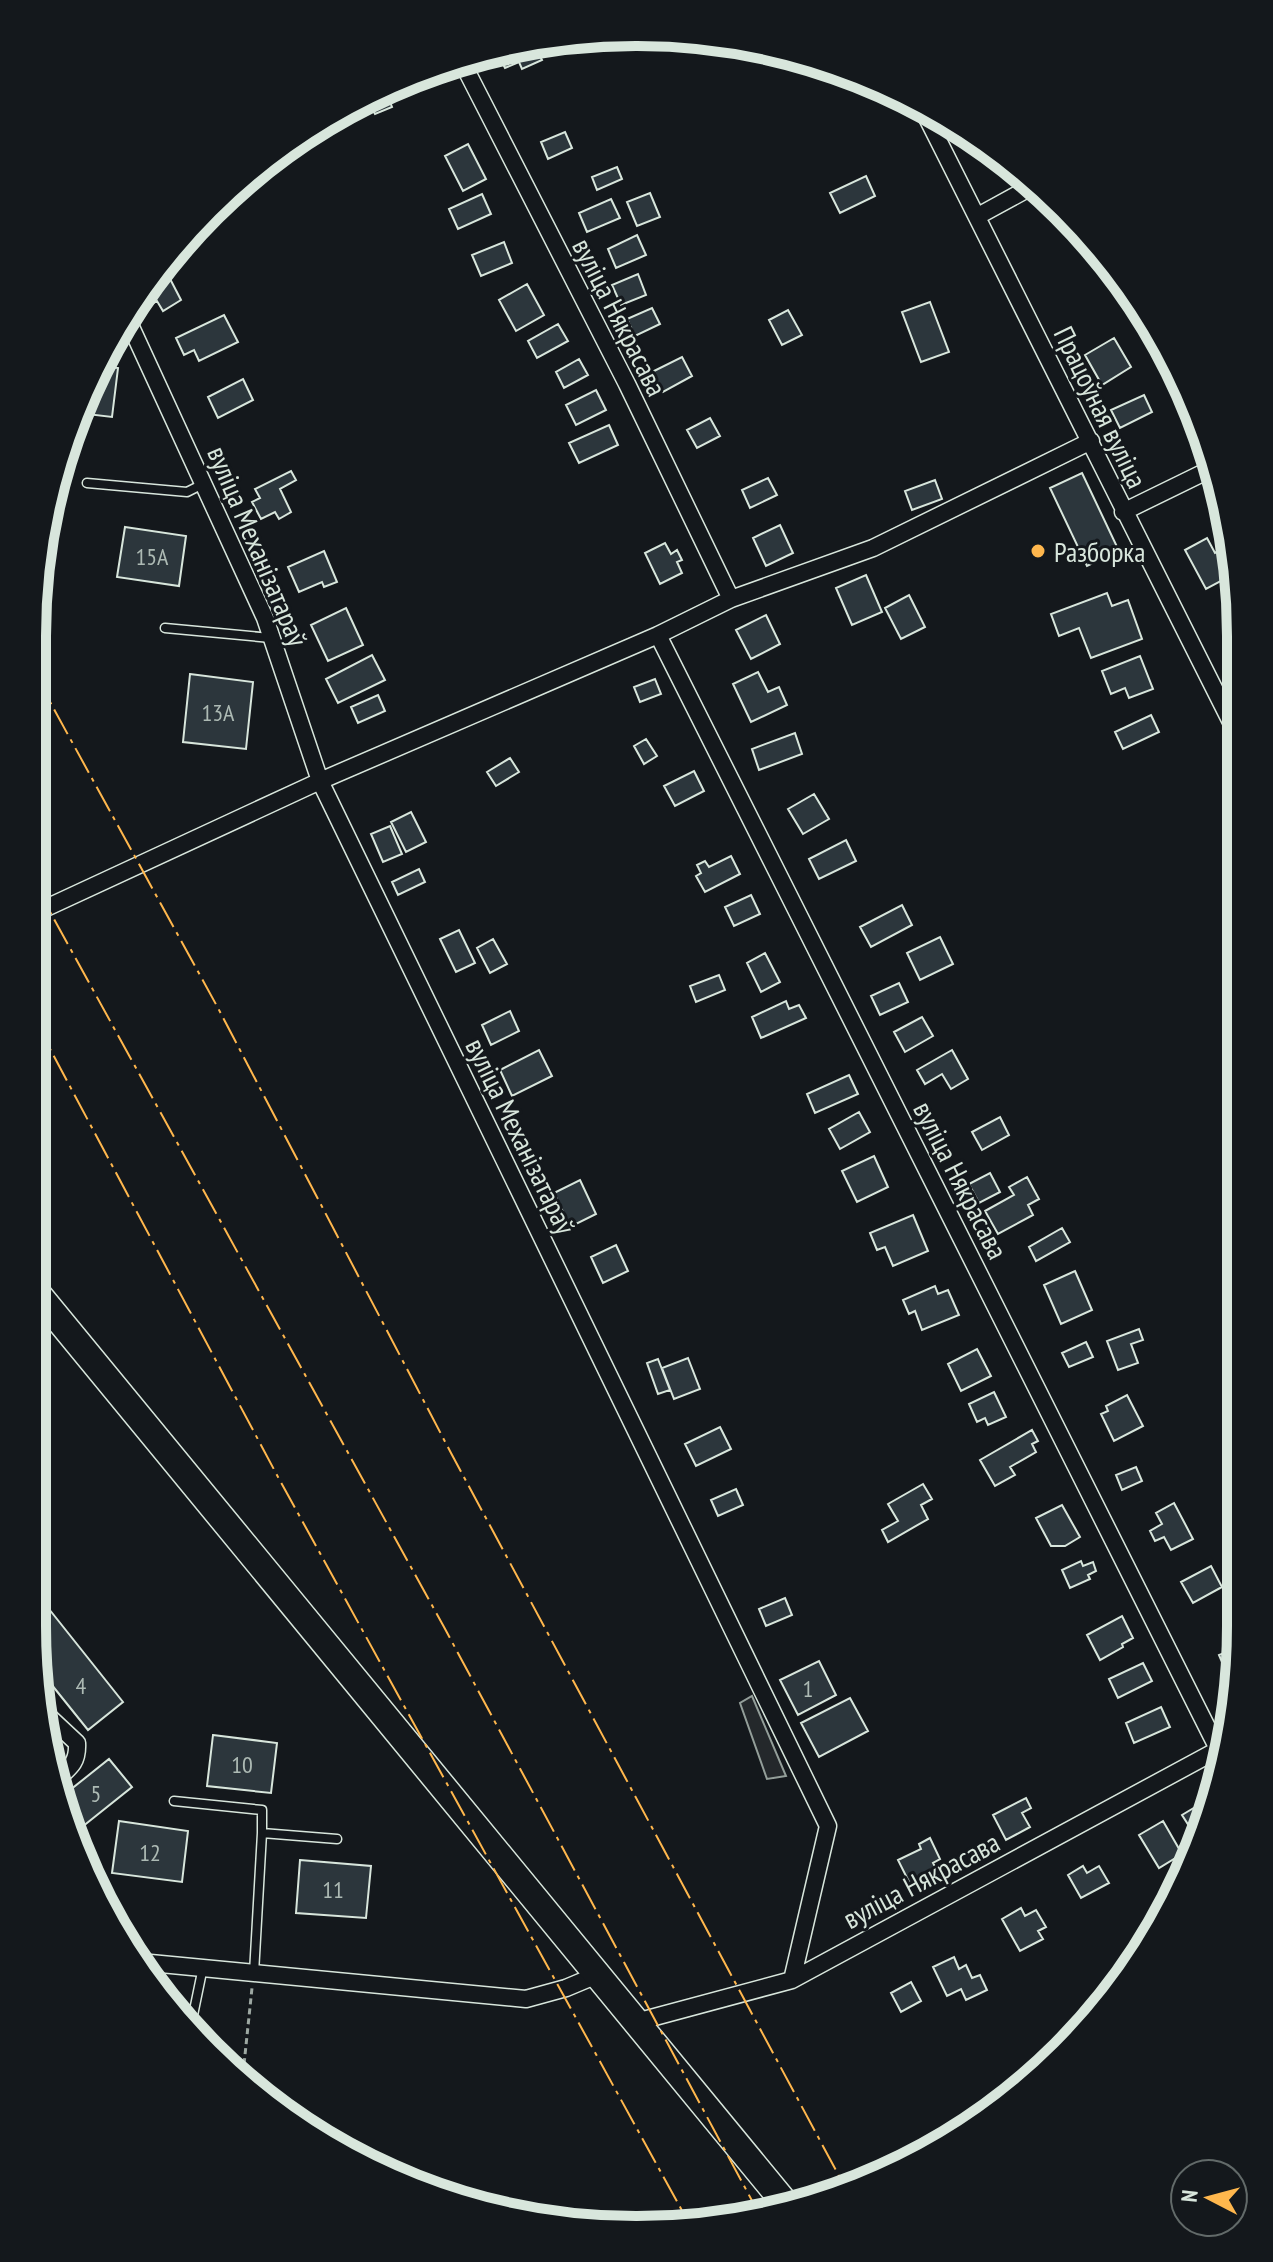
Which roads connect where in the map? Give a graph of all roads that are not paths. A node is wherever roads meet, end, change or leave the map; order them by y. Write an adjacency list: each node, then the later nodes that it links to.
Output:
1 (467, 71): 11 (street, вуліца Някрасава)
2 (930, 124): 4 (street, Працоўная вуліца)
3 (1024, 191): 4 (street)
4 (978, 216): 6 (street, Працоўная вуліца)
5 (132, 330): 9 (street, вуліца Механізатараў)
6 (1091, 441): 10 (street, Працоўная вуліца); 11 (street)
7 (1204, 473): 10 (street)
8 (87, 483): 9 (lane)
9 (203, 484): 14 (street, вуліца Механізатараў)
10 (1123, 512): 15 (street, Працоўная вуліца)
11 (731, 599): 13 (street)
12 (165, 628): 14 (lane)
13 (658, 635): 16 (street); 20 (street, вуліца Някрасава)
14 (272, 638): 16 (street, вуліца Механізатараў)
15 (1227, 714)
16 (320, 781): 17 (street); 30 (street, вуліца Механізатараў)
17 (46, 908)
18 (46, 1304): 29 (main road)
19 (54, 1721): 22 (street)
20 (1216, 1739)
21 (1213, 1752): 30 (street, вуліца Някрасава)
22 (65, 1773)
23 (174, 1801): 24 (lane)
24 (262, 1833): 25 (lane); 28 (lane)
25 (337, 1839)
26 (152, 1963): 27 (street)
27 (203, 1966): 28 (street); 31 (lane)
28 (254, 1973): 29 (street)
29 (597, 1975): 32 (main road)
30 (792, 1980): 32 (street, вуліца Някрасава)
31 (193, 2015)
32 (636, 2022): 33 (main road)
33 (781, 2198)

